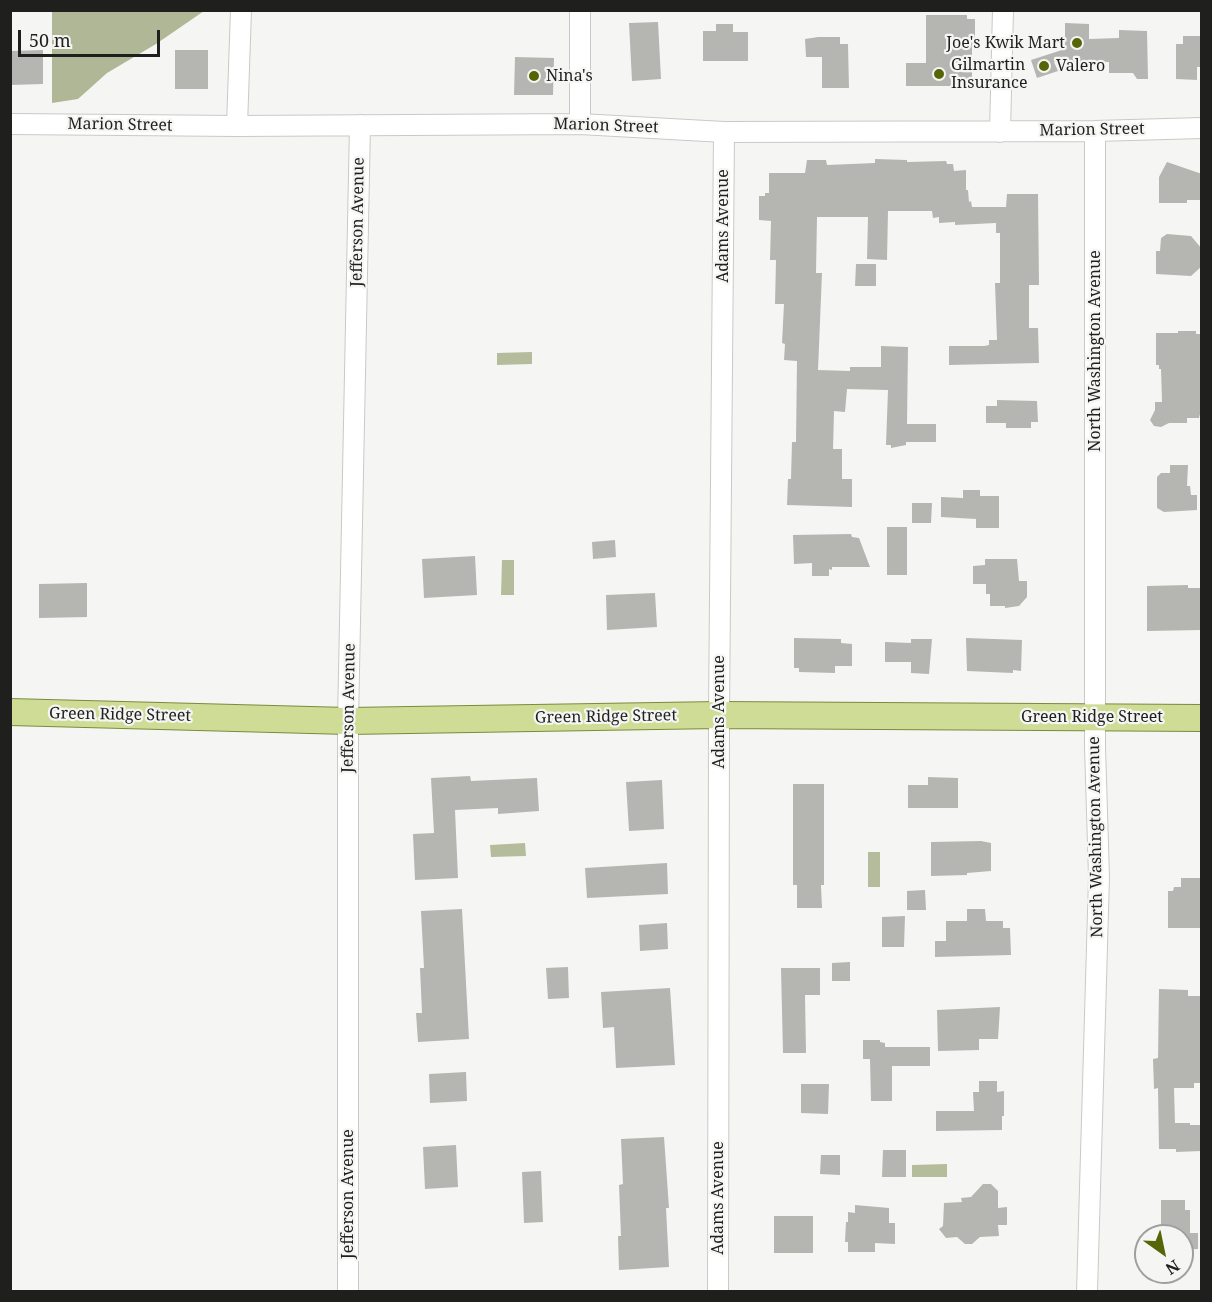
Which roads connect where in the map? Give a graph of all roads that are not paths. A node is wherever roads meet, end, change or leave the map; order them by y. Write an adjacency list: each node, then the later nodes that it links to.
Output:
1 (241, 10): 7 (street)
2 (580, 10): 5 (street)
3 (1003, 10): 11 (street)
4 (10, 124): 7 (street, Marion Street)
5 (580, 124): 6 (street, Marion Street); 10 (street, Marion Street)
6 (360, 125): 7 (street, Marion Street); 16 (street, Jefferson Avenue)
7 (237, 126)
8 (1202, 128): 9 (street, Marion Street)
9 (1095, 131): 11 (street, Marion Street); 14 (street, North Washington Avenue)
10 (724, 132): 11 (street, Marion Street); 13 (street, Adams Avenue)
11 (1000, 132)
12 (10, 712): 16 (main road, Green Ridge Street)
13 (719, 715): 14 (main road, Green Ridge Street); 16 (main road, Green Ridge Street); 18 (street, Adams Avenue)
14 (1096, 717): 15 (main road, Green Ridge Street); 19 (street, North Washington Avenue)
15 (1202, 718)
16 (348, 721): 17 (street, Jefferson Avenue)
17 (348, 1292)
18 (718, 1292)
19 (1087, 1292)

